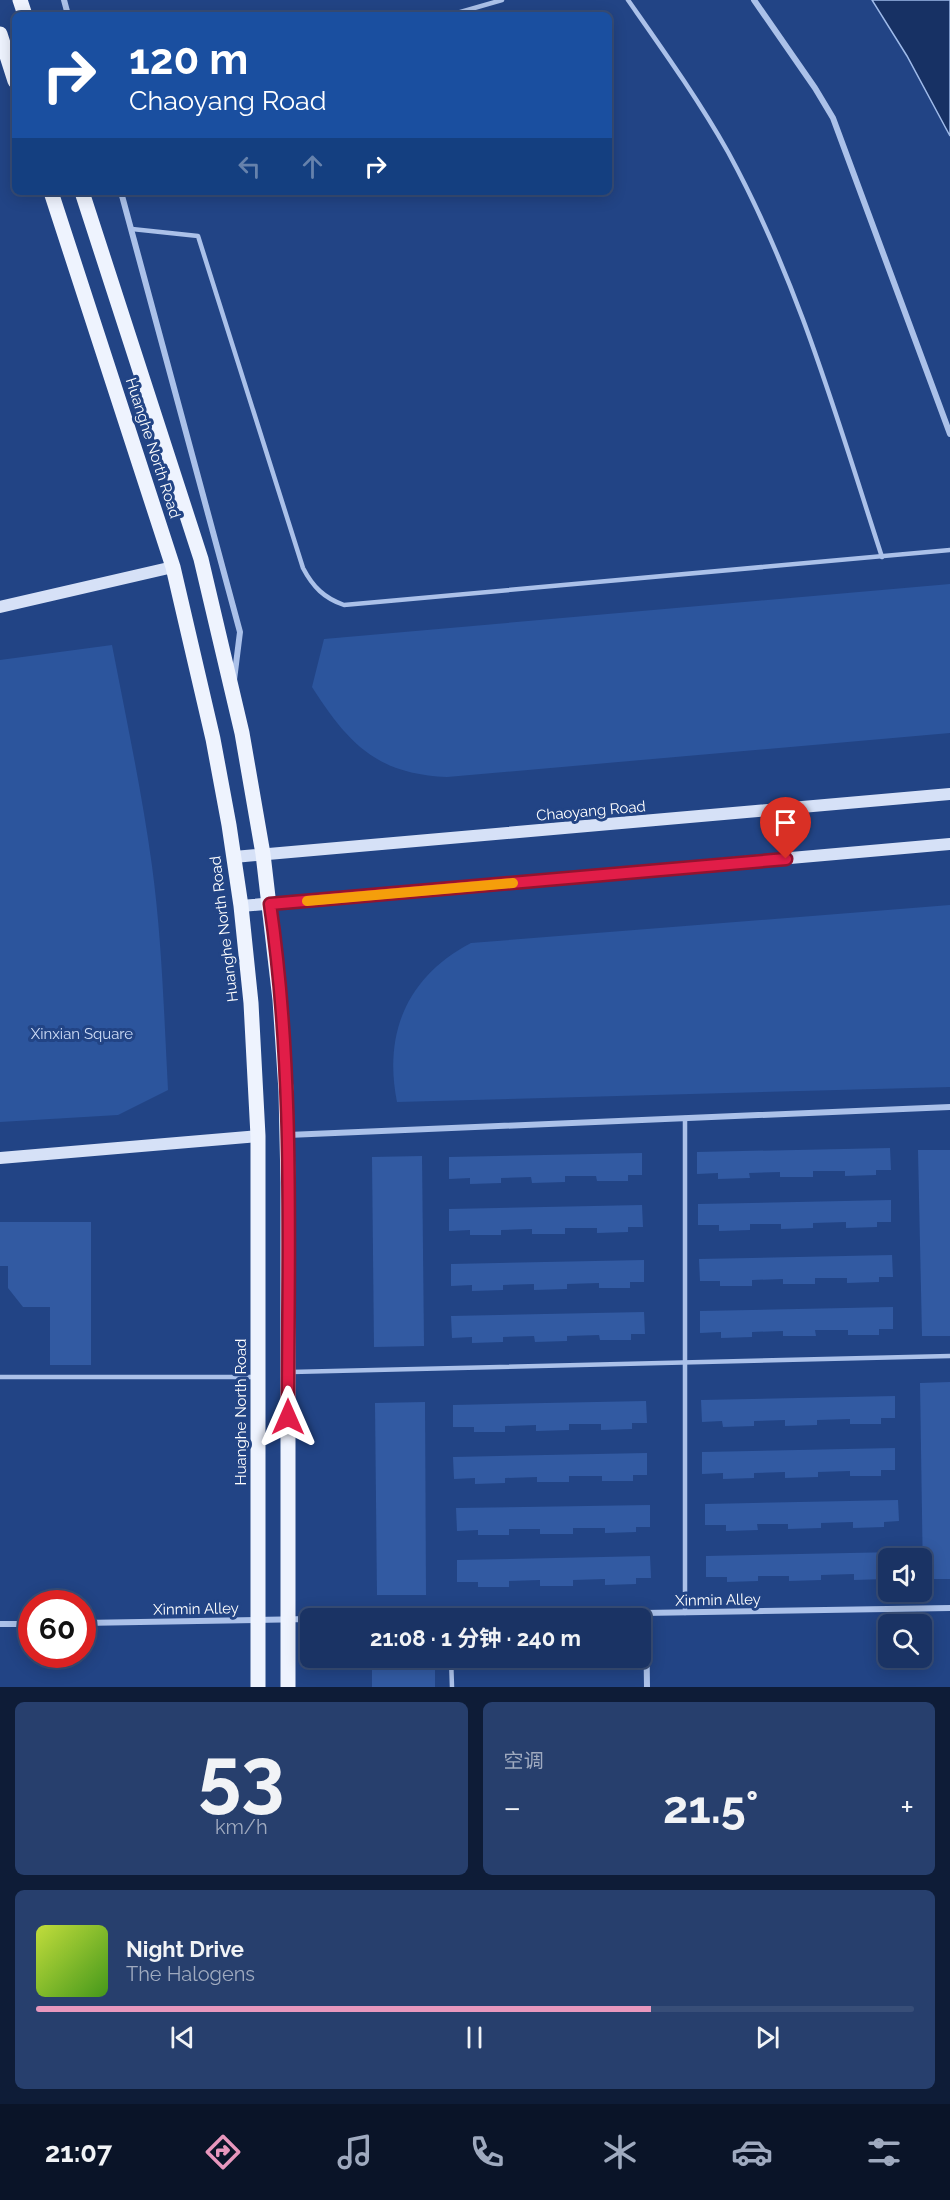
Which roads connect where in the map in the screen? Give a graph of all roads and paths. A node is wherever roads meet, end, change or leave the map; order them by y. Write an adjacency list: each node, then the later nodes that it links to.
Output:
1 (502, 0): 4 (lane)
2 (628, 0): 13 (lane)
3 (754, 0): 11 (street)
4 (460, 12)
5 (0, 34): 6 (main road)
6 (12, 72)
7 (52, 195): 14 (main road, Huanghe North Road)
8 (83, 195): 16 (main road, Huanghe North Road)
9 (122, 195): 10 (street)
10 (132, 229): 13 (lane); 16 (street)
11 (950, 434)
12 (950, 550): 13 (lane)
13 (882, 557)
14 (173, 567): 15 (main road); 20 (main road, Huanghe North Road)
15 (0, 608)
16 (233, 692): 19 (main road, Huanghe North Road)
17 (950, 794): 19 (main road, Chaoyang Road)
18 (950, 844): 21 (main road)
19 (263, 854): 20 (main road, Chaoyang Road); 21 (main road, Huanghe North Road)
20 (234, 857): 22 (main road, Huanghe North Road)
21 (270, 904): 22 (main road); 25 (main road, Huanghe North Road)
22 (241, 906): 26 (main road, Huanghe North Road)
23 (950, 1107): 24 (street)
24 (685, 1118): 25 (street); 29 (lane)
25 (287, 1135): 30 (main road, Huanghe North Road)
26 (258, 1136): 27 (main road); 32 (main road, Huanghe North Road)
27 (0, 1158)
28 (950, 1356): 29 (lane)
29 (685, 1362): 30 (lane); 34 (lane)
30 (288, 1372): 36 (main road, Huanghe North Road)
31 (0, 1377): 32 (lane)
32 (259, 1377): 38 (main road, Huanghe North Road)
33 (950, 1608): 34 (street, Xinmin Alley)
34 (685, 1613): 35 (street, Xinmin Alley)
35 (651, 1614)
36 (288, 1619): 37 (street, Xinmin Alley); 38 (street, Xinmin Alley); 45 (main road, Huanghe North Road)
37 (300, 1619)
38 (259, 1620): 39 (street, Xinmin Alley); 44 (main road, Huanghe North Road)
39 (96, 1623)
40 (0, 1624): 41 (street)
41 (18, 1624)
42 (451, 1668): 46 (lane)
43 (647, 1668): 47 (street)
44 (258, 1687)
45 (288, 1687)
46 (452, 1687)
47 (647, 1687)

